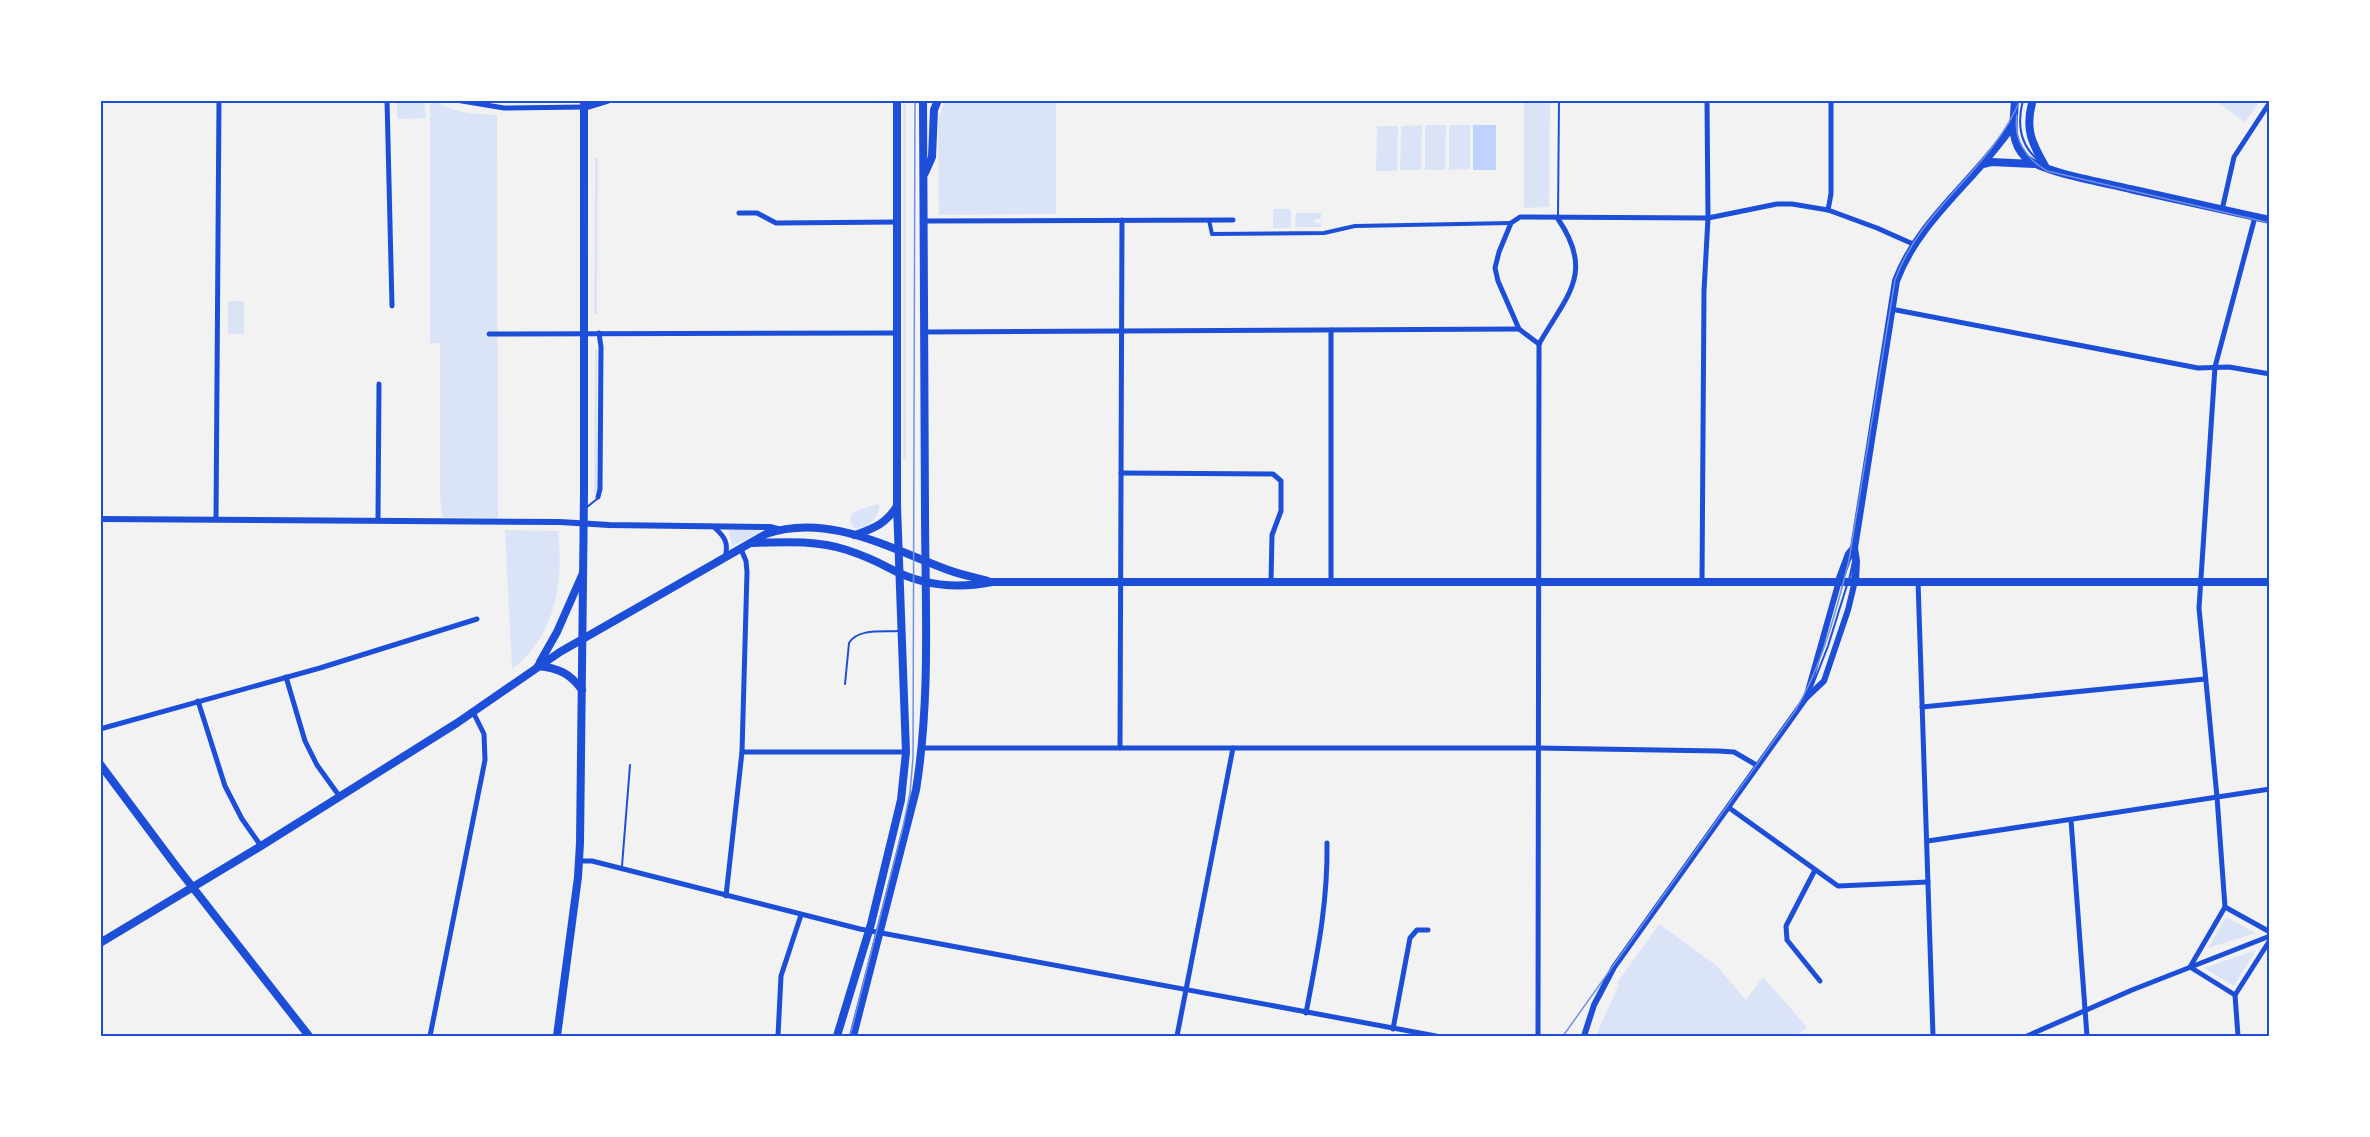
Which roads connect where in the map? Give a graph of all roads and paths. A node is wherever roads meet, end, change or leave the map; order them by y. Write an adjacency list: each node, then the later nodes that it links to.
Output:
1 (219, 100): 55 (street)
2 (387, 100): 36 (street)
3 (456, 100): 15 (street)
4 (607, 100): 15 (main road)
5 (897, 100): 33 (main road)
6 (924, 100): 21 (main road)
7 (939, 100): 21 (main road)
8 (1559, 100): 27 (lane)
9 (1707, 100): 26 (street)
10 (1831, 100): 22 (street)
11 (2014, 100): 17 (main road)
12 (2023, 100): 16 (lane)
13 (2033, 102): 16 (main road); 20 (main road)
14 (2270, 102): 23 (street)
15 (584, 104): 42 (main road)
16 (2019, 117): 17 (main road); 20 (lane)
17 (2012, 126): 18 (main road); 19 (main road)
18 (1983, 164): 19 (main road); 35 (main road)
19 (2034, 164): 20 (main road)
20 (2045, 166): 23 (main road)
21 (924, 174): 32 (main road)
22 (1828, 210): 26 (street); 35 (street)
23 (2222, 210): 25 (main road)
24 (739, 213): 33 (street)
25 (2255, 217): 31 (main road); 47 (street)
26 (1708, 218): 27 (street); 79 (street)
27 (1558, 219): 34 (street); 46 (street)
28 (1122, 220): 29 (street); 32 (street); 40 (street)
29 (1209, 220): 30 (street); 34 (street)
30 (1233, 220)
31 (2270, 220)
32 (923, 221): 41 (main road)
33 (897, 222): 44 (main road)
34 (1511, 223): 38 (street)
35 (1913, 244): 37 (main road)
36 (392, 306)
37 (1891, 309): 47 (street); 62 (main road)
38 (1519, 328): 39 (street); 46 (street)
39 (1330, 330): 40 (street); 77 (street)
40 (1122, 331): 41 (street); 50 (street)
41 (924, 332): 66 (main road)
42 (585, 333): 43 (street); 45 (street); 53 (main road)
43 (599, 333): 44 (street); 51 (street)
44 (896, 333): 52 (main road)
45 (489, 334)
46 (1539, 344): 78 (street)
47 (2215, 368): 48 (street); 80 (street)
48 (2270, 374)
49 (379, 384): 56 (street)
50 (1121, 472): 75 (street); 76 (street)
51 (598, 497): 53 (lane)
52 (897, 506): 60 (main road); 64 (main road)
53 (583, 511): 57 (main road)
54 (100, 519): 55 (street)
55 (216, 520): 56 (street)
56 (378, 520): 57 (street)
57 (583, 523): 58 (street); 68 (main road)
58 (714, 527): 59 (street); 65 (street)
59 (782, 530): 60 (main road); 61 (main road)
60 (855, 535): 64 (main road)
61 (751, 543): 63 (main road); 69 (main road)
62 (1854, 548): 70 (main road); 71 (main road)
63 (741, 549): 65 (main road); 100 (street)
64 (898, 551): 66 (main road); 69 (main road)
65 (725, 558): 84 (main road)
66 (926, 560): 73 (main road); 74 (main road)
67 (1853, 560): 71 (lane)
68 (583, 573): 84 (main road); 85 (main road)
69 (899, 573): 73 (main road); 83 (main road)
70 (1839, 581): 71 (main road); 79 (main road); 91 (street)
71 (1852, 581): 72 (main road); 89 (lane); 91 (street)
72 (1918, 581): 80 (main road); 93 (street)
73 (927, 582): 74 (main road); 96 (main road)
74 (992, 582): 75 (main road)
75 (1120, 582): 76 (main road); 97 (street)
76 (1271, 582): 77 (main road)
77 (1331, 582): 78 (main road)
78 (1538, 582): 79 (main road); 99 (street)
79 (1702, 582)
80 (2200, 582): 81 (main road); 87 (street)
81 (2270, 582)
82 (477, 619): 86 (street)
83 (901, 630): 88 (lane); 101 (main road)
84 (582, 639): 85 (main road); 90 (main road)
85 (538, 666): 90 (main road); 94 (main road)
86 (286, 677): 92 (street); 106 (street)
87 (2205, 679): 93 (street); 107 (street)
88 (845, 684)
89 (1812, 687)
90 (582, 690): 113 (main road)
91 (1806, 699): 104 (street)
92 (198, 701): 95 (street); 112 (street)
93 (1922, 706): 110 (street)
94 (473, 712): 106 (main road); 134 (street)
95 (100, 729)
96 (923, 748): 97 (street); 123 (main road)
97 (1120, 748): 98 (street)
98 (1233, 748): 99 (street); 128 (street)
99 (1537, 748): 104 (street); 141 (street)
100 (742, 752): 101 (street); 118 (street)
101 (906, 752): 121 (main road)
102 (100, 764): 117 (main road)
103 (630, 765): 114 (lane)
104 (1758, 766): 108 (street)
105 (2270, 789): 107 (street)
106 (340, 797): 112 (main road)
107 (2217, 797): 109 (street); 119 (street)
108 (1728, 807): 115 (street); 142 (street)
109 (2071, 820): 110 (street); 130 (street)
110 (1928, 841): 116 (street)
111 (1327, 843): 131 (street)
112 (261, 846): 117 (main road)
113 (579, 861): 114 (street); 135 (main road)
114 (622, 869): 118 (street)
115 (1815, 870): 116 (street); 127 (street)
116 (1928, 882): 143 (street)
117 (192, 888): 125 (main road); 133 (main road)
118 (726, 896): 120 (street)
119 (2225, 907): 124 (street); 126 (street)
120 (801, 915): 121 (street); 136 (street)
121 (870, 930): 123 (street); 137 (main road)
122 (1428, 930): 132 (street)
123 (880, 932): 128 (street); 138 (main road)
124 (2270, 936): 126 (street); 129 (street)
125 (100, 943)
126 (2190, 967): 129 (street); 130 (street)
127 (1820, 981)
128 (1185, 991): 131 (street); 139 (street)
129 (2235, 995): 146 (street)
130 (2085, 1010): 144 (street); 145 (street)
131 (1306, 1013): 132 (street)
132 (1393, 1029): 140 (street)
133 (309, 1036)
134 (430, 1036)
135 (557, 1036)
136 (778, 1036)
137 (837, 1036)
138 (853, 1036)
139 (1177, 1036)
140 (1436, 1036)
141 (1538, 1036)
142 (1584, 1036)
143 (1933, 1036)
144 (2027, 1036)
145 (2087, 1036)
146 (2238, 1036)

